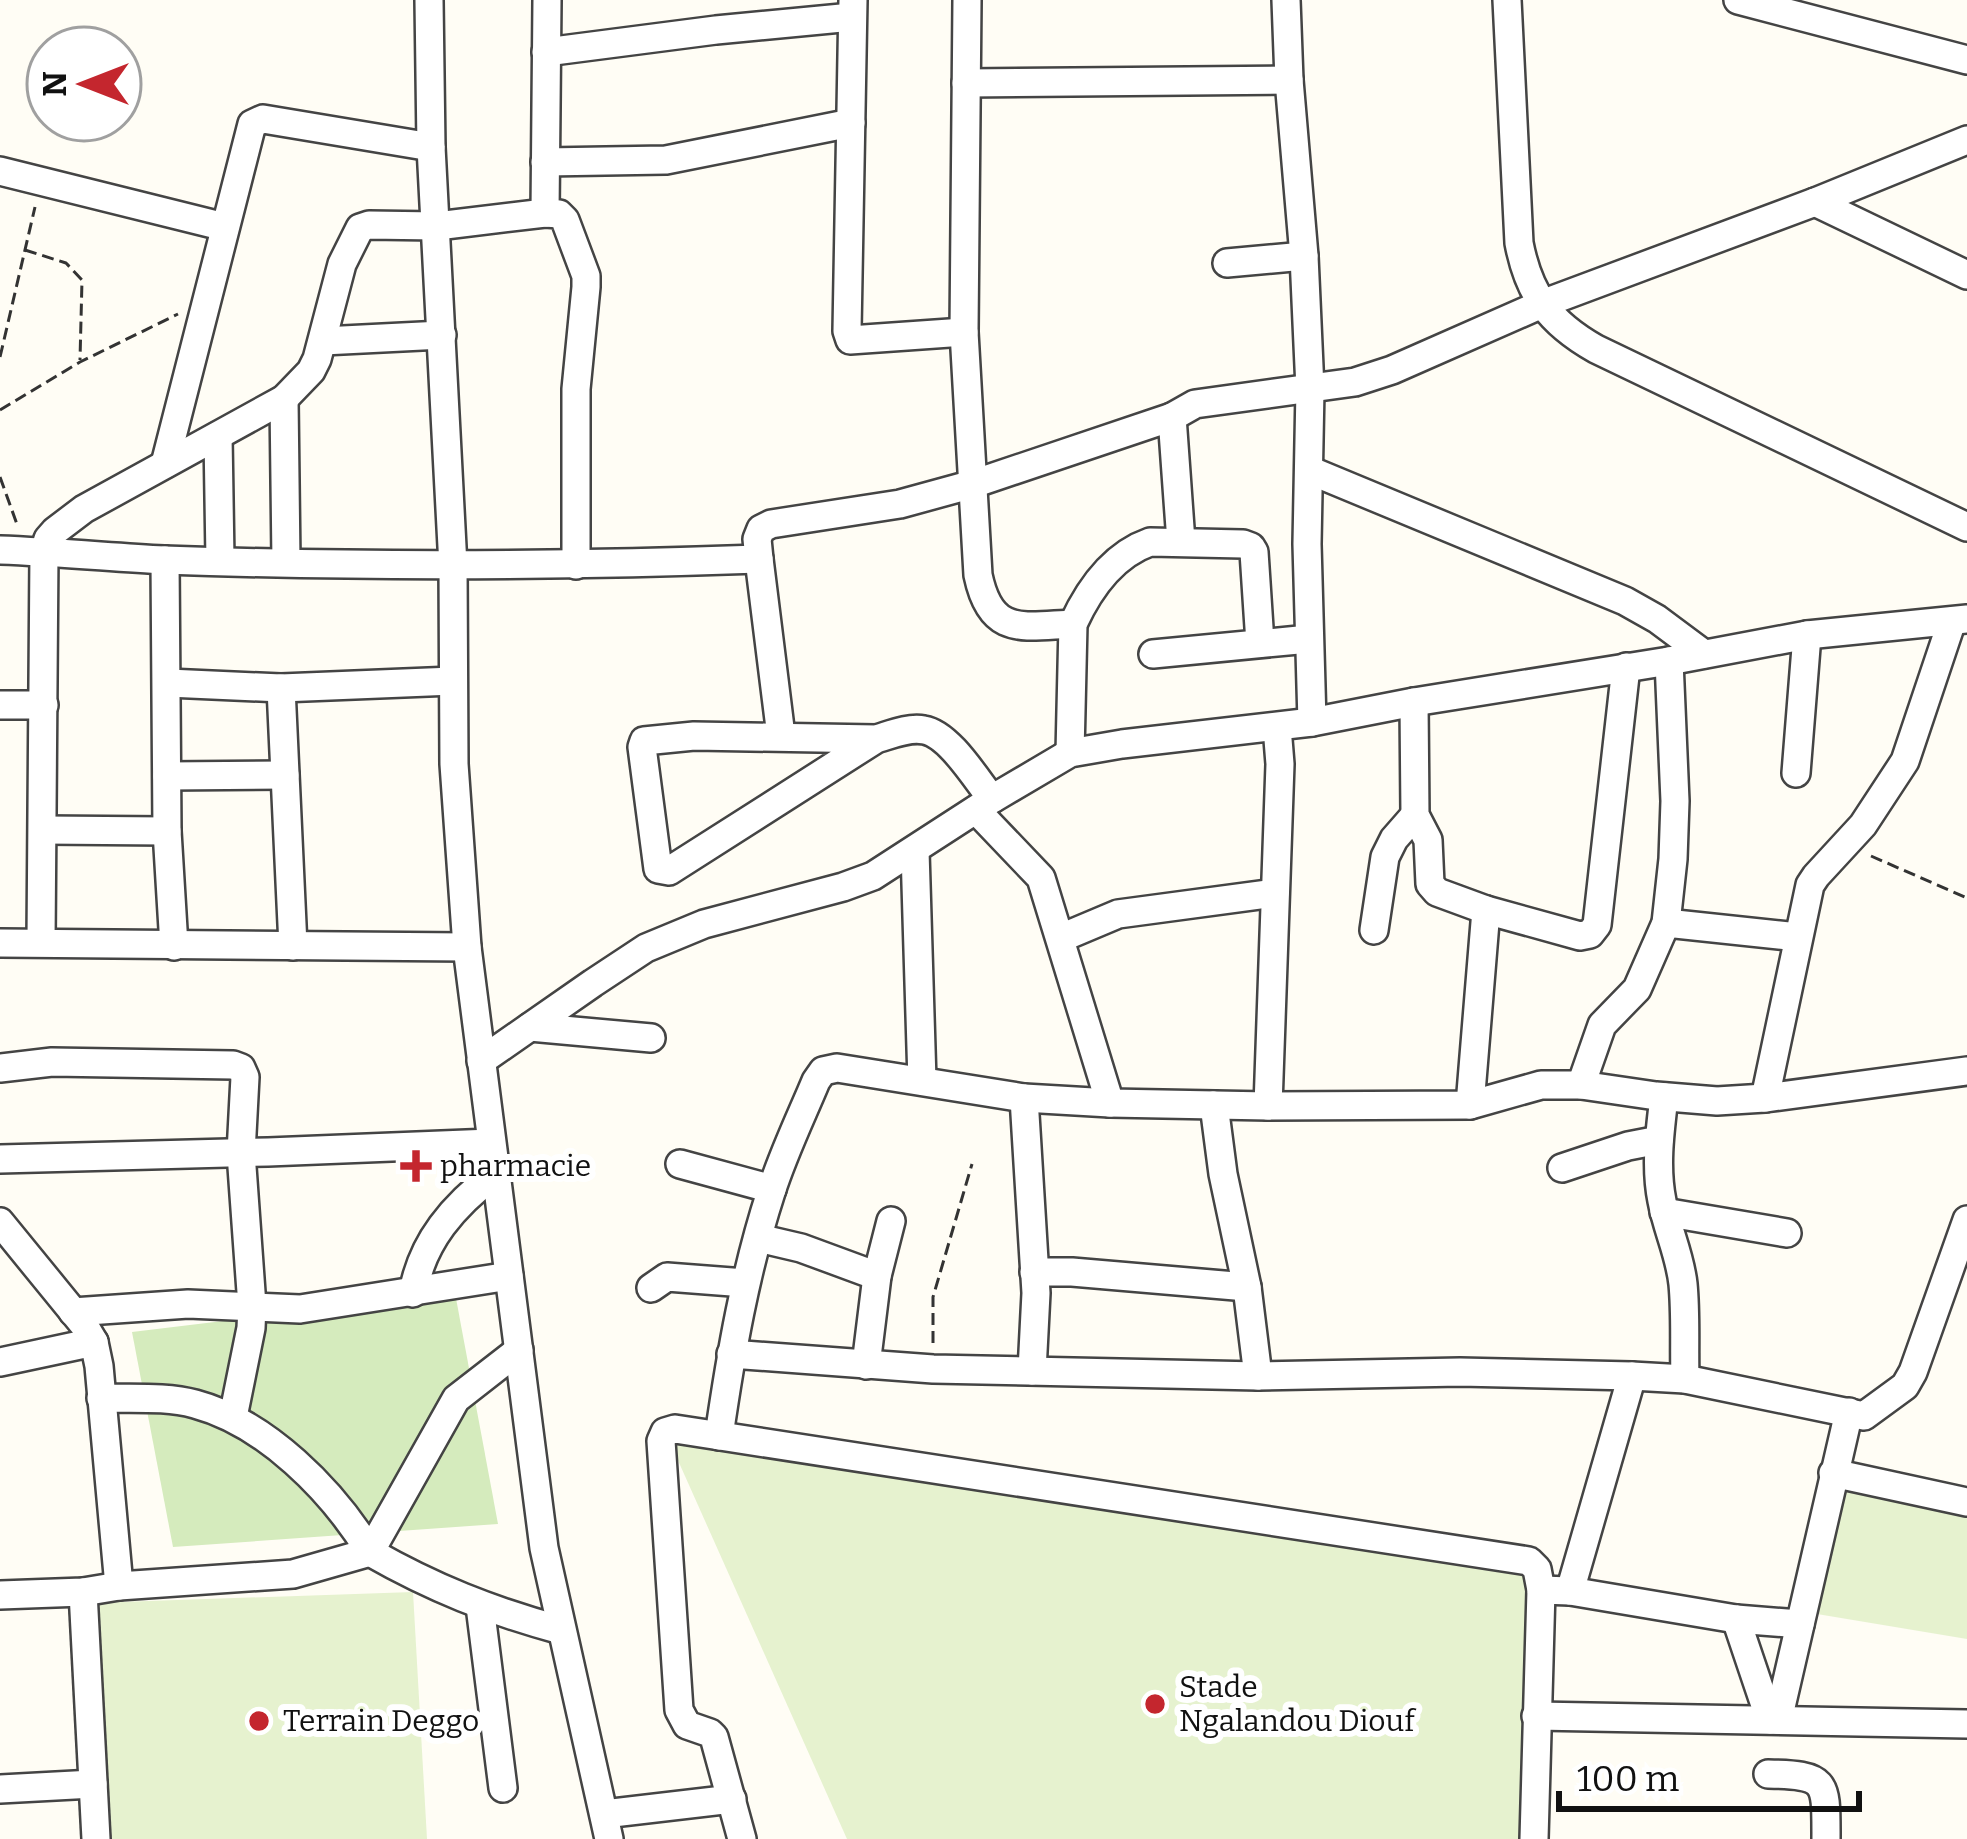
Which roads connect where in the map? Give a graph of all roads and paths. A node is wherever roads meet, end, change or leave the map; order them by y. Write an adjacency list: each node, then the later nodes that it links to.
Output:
1 (429, 0): 17 (street)
2 (547, 0): 11 (street)
3 (732, 0): 10 (street)
4 (967, 0): 14 (street)
5 (1286, 0): 13 (street)
6 (1507, 0): 30 (street)
7 (1738, 0): 9 (street)
8 (852, 9): 10 (street); 15 (street)
9 (1824, 11): 12 (street)
10 (716, 30): 11 (street)
11 (546, 52): 18 (street)
12 (1967, 60)
13 (1289, 80): 14 (street); 26 (street)
14 (966, 83): 31 (street)
15 (851, 123): 18 (street); 31 (street)
16 (1967, 140): 21 (street)
17 (431, 147): 23 (street); 24 (street)
18 (545, 162): 22 (street)
19 (0, 171): 20 (street)
20 (41, 181): 24 (street); 25 (path)
21 (1815, 202): 28 (street); 30 (street)
22 (545, 213): 23 (street); 53 (street)
23 (437, 226): 32 (street); 33 (street)
24 (225, 227): 29 (street)
25 (24, 250): 34 (path); 35 (path)
26 (1304, 256): 27 (street); 36 (street)
27 (1227, 263)
28 (1967, 275)
29 (207, 299): 35 (path); 41 (street)
30 (1542, 304): 36 (street); 45 (street)
31 (964, 332): 44 (street)
32 (442, 335): 33 (street); 52 (street)
33 (322, 341): 37 (street)
34 (0, 357)
35 (80, 362): 38 (path)
36 (1310, 389): 39 (street); 42 (street)
37 (284, 399): 40 (street); 51 (street)
38 (0, 410)
39 (1172, 417): 44 (street); 46 (street)
40 (218, 436): 41 (street); 50 (street)
41 (165, 464): 47 (street)
42 (1309, 470): 57 (street); 60 (street)
43 (0, 477): 47 (path)
44 (973, 484): 48 (street); 55 (street)
45 (1967, 527)
46 (1180, 542): 55 (street); 58 (street)
47 (24, 551): 49 (street); 67 (street)
48 (759, 559): 53 (street); 71 (street)
49 (165, 560): 50 (street); 64 (street)
50 (220, 560): 51 (street)
51 (286, 562): 52 (street)
52 (453, 566): 53 (street); 63 (street)
53 (576, 566)
54 (1959, 620): 56 (street); 81 (street)
55 (1073, 624): 73 (street)
56 (1807, 635): 60 (street); 74 (street)
57 (1309, 639): 58 (street); 69 (street)
58 (1260, 643): 59 (street)
59 (1154, 654)
60 (1704, 654): 61 (street)
61 (1669, 661): 62 (street); 86 (street)
62 (1626, 667): 66 (street); 85 (street)
63 (453, 681): 65 (street); 94 (street)
64 (168, 682): 65 (street); 76 (street)
65 (281, 688): 75 (street)
66 (1414, 702): 69 (street); 78 (street)
67 (44, 704): 68 (street); 79 (street)
68 (0, 705)
69 (1312, 722): 70 (street)
70 (1277, 727): 73 (street); 83 (street)
71 (781, 736): 72 (street); 72 (street)
72 (876, 739): 77 (street)
73 (1070, 753): 77 (street)
74 (1796, 773)
75 (285, 775): 76 (street); 93 (street)
76 (167, 776): 80 (street)
77 (984, 804): 82 (street); 88 (street)
78 (1415, 815): 85 (street); 87 (street)
79 (43, 830): 80 (street); 90 (street)
80 (167, 831): 92 (street)
81 (1847, 845): 84 (path); 89 (street)
82 (915, 851): 95 (street); 100 (street)
83 (1275, 893): 88 (street); 108 (street)
84 (1967, 898)
85 (1486, 910): 107 (street)
86 (1666, 922): 89 (street); 101 (street)
87 (1374, 930)
88 (1061, 938): 105 (street)
89 (1798, 938): 104 (street)
90 (41, 942): 91 (street); 92 (street)
91 (0, 943)
92 (173, 946): 93 (street)
93 (293, 946): 94 (street)
94 (467, 947): 97 (street)
95 (530, 1027): 96 (street); 97 (street)
96 (651, 1038)
97 (482, 1061): 110 (street)
98 (0, 1067): 111 (street)
99 (1967, 1071): 104 (street)
100 (922, 1081): 103 (street); 117 (street)
101 (1581, 1085): 102 (street); 107 (street)
102 (1664, 1097): 104 (street); 109 (street)
103 (1024, 1098): 105 (street); 124 (street)
104 (1765, 1098)
105 (1110, 1103): 106 (street)
106 (1214, 1105): 108 (street); 128 (street)
107 (1470, 1105): 108 (street)
108 (1268, 1106)
109 (1659, 1140): 115 (street); 118 (street)
110 (491, 1143): 111 (street); 116 (street)
111 (241, 1153): 112 (street); 131 (street)
112 (0, 1159)
113 (680, 1164): 117 (street)
114 (972, 1164): 138 (path)
115 (1562, 1168)
116 (495, 1174): 125 (street); 130 (street)
117 (772, 1190): 123 (street)
118 (1664, 1212): 122 (street); 142 (street)
119 (1967, 1220): 144 (street)
120 (891, 1221): 126 (street)
121 (0, 1222): 132 (street)
122 (1786, 1233)
123 (758, 1238): 126 (street); 127 (street)
124 (1034, 1272): 128 (street); 139 (street)
125 (509, 1276): 130 (street); 134 (street)
126 (877, 1276): 137 (street)
127 (745, 1283): 129 (street); 135 (street)
128 (1247, 1287): 140 (street)
129 (651, 1288)
130 (413, 1293): 131 (street)
131 (252, 1306): 132 (street); 145 (street)
132 (73, 1312): 133 (street)
133 (94, 1342): 136 (street); 143 (street)
134 (519, 1351): 149 (street); 158 (street)
135 (731, 1354): 137 (street); 146 (street)
136 (0, 1363)
137 (866, 1365): 138 (street)
138 (933, 1369): 139 (street)
139 (1031, 1371): 140 (street)
140 (1258, 1376): 141 (street)
141 (1632, 1376): 142 (street); 152 (street)
142 (1685, 1379): 144 (street)
143 (101, 1398): 145 (street); 150 (street)
144 (1849, 1412): 147 (street)
145 (233, 1417): 149 (street)
146 (719, 1436): 151 (street); 166 (street)
147 (1833, 1473): 148 (street); 157 (street)
148 (1967, 1502)
149 (370, 1552): 150 (street); 155 (street)
150 (118, 1586): 153 (street)
151 (1541, 1589): 152 (street); 159 (street)
152 (1570, 1591): 156 (street)
153 (83, 1592): 154 (street); 163 (street)
154 (0, 1595)
155 (480, 1606): 158 (street); 164 (street)
156 (1736, 1619): 157 (street); 160 (street)
157 (1799, 1624): 160 (street)
158 (562, 1630): 167 (street)
159 (1536, 1716): 160 (street); 170 (street)
160 (1774, 1720): 161 (street)
161 (1967, 1724)
162 (1768, 1774): 171 (street)
163 (93, 1784): 165 (street); 168 (street)
164 (502, 1788)
165 (0, 1789)
166 (732, 1799): 167 (street); 169 (street)
167 (606, 1827)
168 (95, 1839)
169 (742, 1839)
170 (1534, 1839)
171 (1826, 1839)

